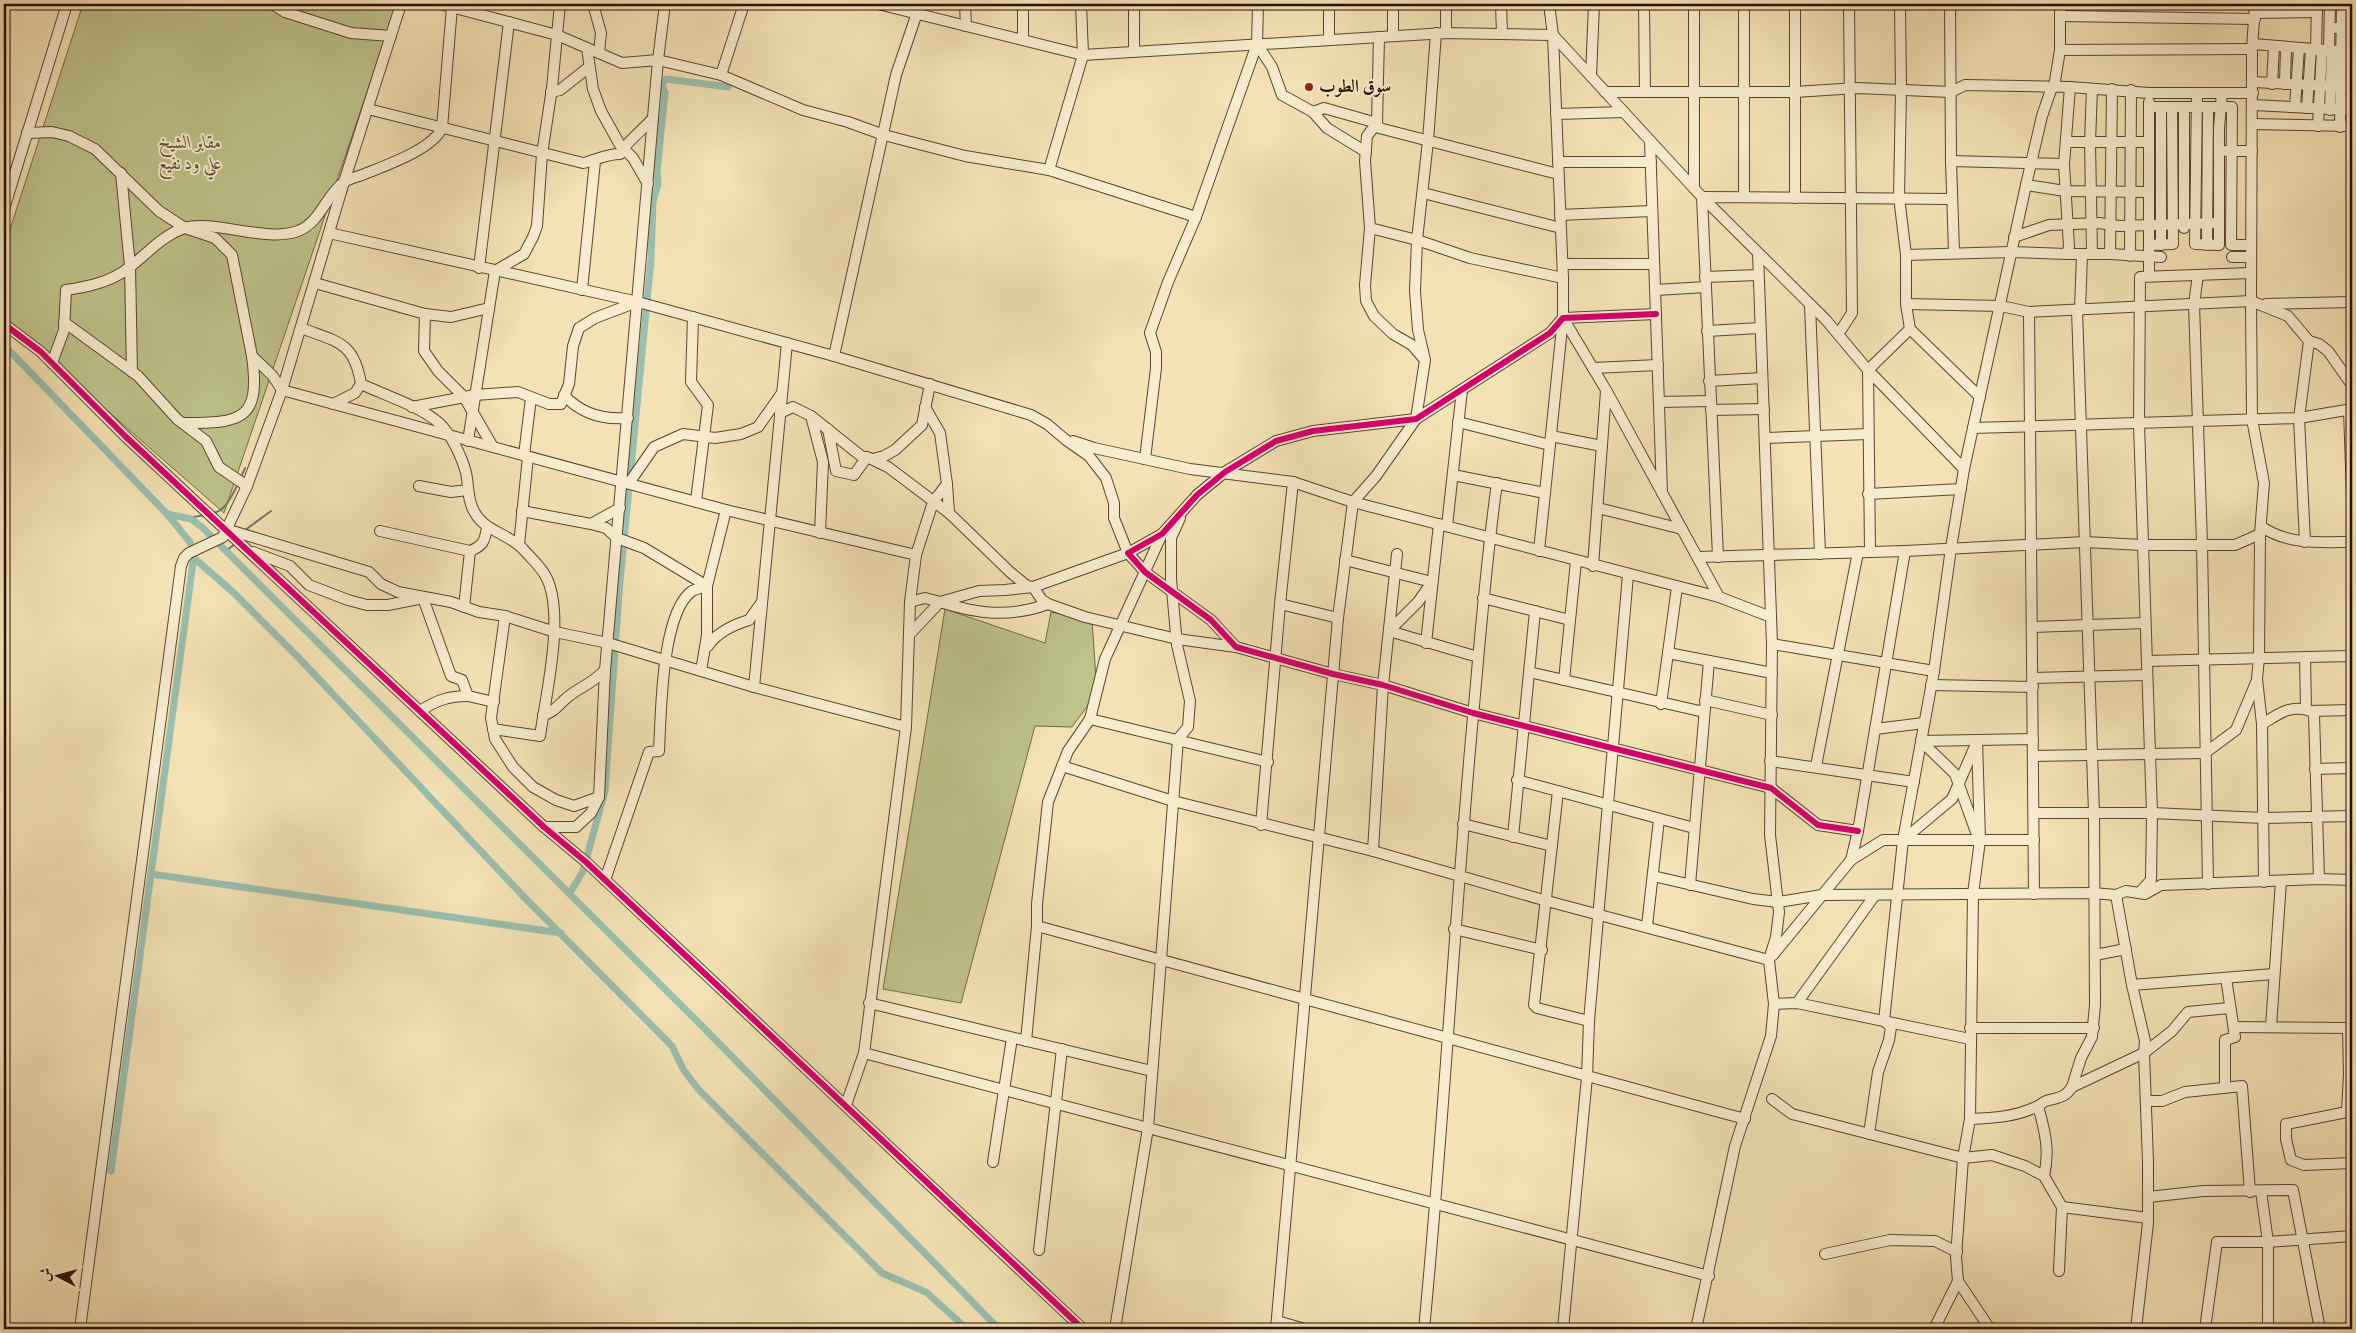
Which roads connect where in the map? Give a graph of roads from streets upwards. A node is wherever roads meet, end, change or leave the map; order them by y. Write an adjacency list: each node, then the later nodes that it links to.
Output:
1 (67, 4): 124 (street)
2 (272, 4): 46 (street)
3 (401, 4): 46 (street)
4 (440, 4): 32 (street)
5 (560, 4): 44 (street)
6 (593, 4): 61 (street)
7 (664, 4): 63 (street)
8 (744, 4): 66 (street)
9 (878, 4): 34 (street)
10 (965, 4): 39 (street)
11 (1023, 4): 49 (street)
12 (1082, 4): 62 (street)
13 (1134, 4): 60 (street)
14 (1258, 4): 52 (street)
15 (1329, 4): 50 (street)
16 (1392, 4): 47 (street)
17 (1446, 4): 42 (street)
18 (1501, 4): 43 (street)
19 (1549, 4): 45 (street)
20 (1594, 4): 68 (street)
21 (1644, 4): 85 (street)
22 (1694, 4): 86 (street)
23 (1744, 4): 87 (street)
24 (1795, 4): 88 (street)
25 (1849, 4): 78 (street)
26 (1900, 4): 81 (street)
27 (1950, 4): 89 (street)
28 (2060, 4): 36 (street)
29 (2330, 4): 30 (street); 33 (street); 40 (street)
30 (2342, 4): 31 (street); 37 (street)
31 (2352, 4)
32 (452, 7): 38 (street); 119 (street)
33 (2317, 7): 35 (street); 59 (street)
34 (917, 9): 39 (street); 125 (street)
35 (2255, 12): 36 (street); 53 (street)
36 (2060, 16): 58 (street)
37 (2347, 16): 41 (street)
38 (509, 22): 44 (street); 128 (street)
39 (966, 26): 49 (street)
40 (2330, 27): 41 (street); 59 (street)
41 (2347, 28): 51 (street)
42 (1441, 33): 43 (street); 47 (street); 126 (street)
43 (1502, 34): 45 (street)
44 (558, 35): 56 (street); 83 (street)
45 (1553, 35): 68 (street); 109 (street)
46 (391, 36): 104 (street)
47 (1393, 36): 48 (street)
48 (1379, 37): 50 (street); 111 (street)
49 (1022, 40): 62 (street)
50 (1329, 40): 52 (street)
51 (2347, 40): 59 (street)
52 (1257, 44): 60 (street); 107 (street); 190 (street)
53 (2253, 46): 54 (street); 58 (street); 77 (street)
54 (2274, 46): 55 (street); 69 (street)
55 (2286, 47): 57 (street); 70 (street)
56 (587, 48): 61 (street); 64 (street)
57 (2299, 48): 59 (street); 71 (street)
58 (2060, 50): 73 (street)
59 (2329, 51): 65 (street); 67 (street); 72 (street); 75 (street)
60 (1134, 52): 62 (street)
61 (599, 53): 63 (street)
62 (1083, 55): 151 (street)
63 (658, 60): 66 (street); 110 (street)
64 (589, 67): 83 (street); 134 (street)
65 (2347, 70): 67 (street); 76 (street)
66 (721, 75): 125 (street)
67 (2332, 75): 76 (street)
68 (1591, 76): 84 (street)
69 (2272, 84): 70 (street); 77 (street)
70 (2285, 84): 71 (street)
71 (2297, 85): 72 (street); 102 (street)
72 (2309, 86): 75 (street); 103 (street)
73 (2053, 87): 74 (street); 89 (street); 149 (street)
74 (2070, 87): 79 (street); 129 (street)
75 (2320, 87): 76 (street); 105 (street)
76 (2342, 87): 94 (street); 106 (street)
77 (2253, 88): 92 (street); 93 (street)
78 (1850, 89): 81 (street); 88 (street); 177 (street)
79 (2092, 89): 80 (street); 130 (street)
80 (2112, 89): 82 (street); 131 (street)
81 (1901, 90): 89 (street); 175 (street)
82 (2131, 90): 90 (street); 132 (street)
83 (551, 92): 144 (street)
84 (1605, 92): 85 (street); 108 (street)
85 (1645, 92): 86 (street)
86 (1694, 92): 87 (street); 166 (street)
87 (1745, 92): 88 (street); 174 (street)
88 (1794, 92): 176 (street)
89 (1951, 92): 146 (street)
90 (2149, 93): 91 (street); 95 (street)
91 (2197, 93): 92 (street); 99 (street)
92 (2222, 93): 101 (street)
93 (2253, 105): 102 (street); 112 (street)
94 (2347, 105): 106 (street); 118 (street)
95 (2149, 107): 96 (street); 115 (street)
96 (2161, 107): 97 (street); 116 (street)
97 (2172, 107): 98 (street); 117 (street)
98 (2184, 107): 99 (street); 120 (street)
99 (2197, 107): 100 (street); 121 (street)
100 (2208, 107): 101 (street); 122 (street)
101 (2220, 107): 122 (street); 123 (street)
102 (2295, 107): 103 (street)
103 (2307, 108): 105 (street)
104 (368, 109): 119 (street); 163 (street)
105 (2319, 109): 106 (street); 113 (street)
106 (2330, 110)
107 (1313, 112): 111 (street); 143 (street)
108 (1624, 112): 109 (street); 127 (street)
109 (1556, 114): 147 (street)
110 (653, 118): 134 (street); 164 (street)
111 (1377, 123): 126 (street); 143 (street)
112 (2253, 126): 113 (street); 123 (street); 142 (street)
113 (2318, 126): 118 (street)
114 (2352, 126): 118 (street)
115 (2149, 127): 116 (street); 133 (street)
116 (2161, 127): 117 (street); 135 (street)
117 (2173, 127): 120 (street); 136 (street)
118 (2340, 127)
119 (442, 128): 128 (street); 163 (street)
120 (2185, 128): 121 (street); 137 (street)
121 (2196, 128): 122 (street); 138 (street)
122 (2214, 128): 123 (street); 139 (street); 140 (street)
123 (2232, 128): 141 (street)
124 (27, 133): 152 (street); 187 (street)
125 (884, 135): 151 (street); 264 (street)
126 (1428, 141): 153 (street); 171 (street)
127 (1650, 141): 148 (street); 166 (street)
128 (495, 142): 144 (street); 227 (street)
129 (2067, 142): 130 (street); 150 (street)
130 (2090, 142): 131 (street); 168 (street)
131 (2110, 142): 132 (street); 169 (street)
132 (2130, 142): 133 (street); 170 (street)
133 (2148, 146): 135 (street); 154 (street)
134 (623, 148): 145 (street); 164 (street)
135 (2161, 151): 136 (street); 155 (street)
136 (2173, 151): 137 (street); 156 (street)
137 (2184, 151): 138 (street); 157 (street)
138 (2196, 151): 139 (street); 158 (street)
139 (2208, 151): 140 (street); 159 (street)
140 (2219, 151): 141 (street); 160 (street)
141 (2232, 151): 142 (street); 161 (street)
142 (2252, 151): 162 (street)
143 (1366, 152): 203 (street)
144 (542, 154): 145 (street); 228 (street)
145 (595, 161): 236 (street)
146 (1951, 161): 149 (street); 178 (street)
147 (1558, 162): 148 (street); 153 (street)
148 (1650, 162): 188 (street)
149 (2032, 162): 150 (street); 165 (street)
150 (2064, 164): 167 (street)
151 (1049, 170): 190 (street)
152 (121, 173): 202 (street); 226 (street)
153 (1558, 174): 189 (street)
154 (2148, 175): 155 (street); 173 (street)
155 (2161, 176): 156 (street); 179 (street)
156 (2173, 176): 157 (street); 180 (street)
157 (2184, 176): 158 (street); 181 (street)
158 (2196, 176): 159 (street); 182 (street)
159 (2208, 176): 160 (street); 183 (street)
160 (2219, 176): 161 (street); 184 (street)
161 (2232, 177): 162 (street); 185 (street)
162 (2252, 177): 186 (street)
163 (344, 182): 202 (street); 205 (street)
164 (648, 184): 239 (street)
165 (2026, 185): 167 (street); 206 (street)
166 (1694, 188): 172 (street)
167 (2066, 191): 168 (street); 193 (street)
168 (2091, 191): 169 (street); 191 (street)
169 (2110, 191): 170 (street); 194 (street)
170 (2130, 192): 173 (street); 200 (street)
171 (1424, 193): 204 (street); 207 (street)
172 (1702, 196): 174 (street); 214 (street); 234 (street)
173 (2148, 196): 179 (street); 196 (street)
174 (1744, 197): 176 (street)
175 (1899, 197): 177 (street); 178 (street); 218 (street)
176 (1795, 198): 177 (street)
177 (1850, 198): 260 (street)
178 (1952, 199): 212 (street)
179 (2161, 200): 180 (street); 197 (street)
180 (2173, 200): 181 (street); 198 (street)
181 (2184, 201): 182 (street); 201 (street)
182 (2196, 201): 183 (street); 195 (street)
183 (2208, 201): 184 (street); 199 (street)
184 (2219, 201): 185 (street); 192 (street)
185 (2232, 201): 186 (street); 211 (street)
186 (2252, 201): 211 (street)
187 (4, 209)
188 (1652, 211): 189 (street); 225 (street)
189 (1560, 215): 204 (street)
190 (1196, 217): 319 (street)
191 (2091, 223): 193 (street); 194 (street); 216 (street)
192 (2219, 223): 199 (street); 210 (street)
193 (2067, 224): 206 (street); 215 (street)
194 (2110, 224): 200 (street); 217 (street)
195 (2196, 224): 199 (street); 201 (street); 210 (street)
196 (2149, 225): 197 (street); 200 (street); 208 (street)
197 (2161, 225): 198 (street); 209 (street)
198 (2173, 225): 201 (street); 209 (street)
199 (2208, 225): 210 (street)
200 (2130, 226): 219 (street)
201 (2184, 226)
202 (185, 228): 226 (street); 263 (street)
203 (1370, 228): 207 (street); 265 (street)
204 (1561, 228): 224 (street)
205 (329, 233): 227 (street); 235 (street)
206 (2014, 237): 213 (street)
207 (1417, 240): 233 (street); 265 (street)
208 (2149, 245): 209 (street); 220 (street)
209 (2161, 245)
210 (2207, 245)
211 (2251, 246): 223 (street)
212 (1954, 252): 213 (street); 218 (street)
213 (2011, 252): 215 (street); 245 (street)
214 (1758, 253): 230 (street); 243 (street)
215 (2067, 254): 216 (street)
216 (2087, 254): 217 (street); 248 (street)
217 (2110, 254): 219 (street)
218 (1906, 255): 241 (street)
219 (2130, 256): 220 (street)
220 (2149, 257): 221 (street); 232 (street)
221 (2161, 257)
222 (2232, 257): 223 (street)
223 (2251, 257): 229 (street)
224 (1563, 264): 225 (street); 233 (street)
225 (1654, 264): 237 (street)
226 (130, 266): 254 (street); 270 (street)
227 (479, 268): 228 (street)
228 (495, 271): 236 (street); 247 (street)
229 (2251, 273): 231 (street); 238 (street)
230 (1758, 275): 234 (street); 257 (street)
231 (2198, 275): 232 (street); 242 (street)
232 (2149, 276): 246 (street)
233 (1563, 278): 253 (street)
234 (1706, 282): 237 (street); 259 (street)
235 (315, 283): 250 (street); 256 (street)
236 (582, 290): 239 (street)
237 (1656, 290): 251 (street)
238 (2251, 300): 242 (street); 244 (street); 297 (street)
239 (638, 302): 252 (street); 281 (street); 295 (street)
240 (2352, 302): 244 (street)
241 (1906, 304): 245 (street); 258 (street)
242 (2194, 304): 246 (street); 301 (street)
243 (1810, 305): 260 (street); 311 (street)
244 (2261, 305): 261 (street)
245 (2001, 306): 249 (street); 283 (street)
246 (2140, 306): 248 (street); 302 (street)
247 (489, 308): 250 (street); 280 (street)
248 (2079, 310): 249 (street); 303 (street)
249 (2029, 312): 304 (street)
250 (425, 314): 282 (street)
251 (1656, 314): 253 (street); 267 (street)
252 (693, 317): 262 (street); 310 (street)
253 (1562, 318): 268 (street); 277 (street); 313 (street)
254 (64, 322): 266 (street); 270 (street)
255 (4, 324): 266 (street)
256 (301, 328): 273 (street); 276 (street)
257 (1760, 328): 259 (street); 271 (street)
258 (1910, 329): 269 (street); 283 (street)
259 (1708, 331): 272 (street)
260 (1839, 333): 269 (street)
261 (2309, 341): 275 (street); 296 (street)
262 (787, 343): 264 (street); 279 (street)
263 (252, 356): 276 (street); 299 (street)
264 (834, 356): 274 (street)
265 (1425, 360): 298 (street)
266 (52, 363): 348 (street)
267 (1658, 364): 268 (street); 285 (street)
268 (1593, 368): 278 (street)
269 (1868, 370): 307 (street); 320 (street)
270 (132, 372): 299 (street)
271 (1762, 378): 272 (street); 290 (street)
272 (1710, 381): 287 (street)
273 (361, 384): 286 (street); 289 (street)
274 (930, 384): 288 (street); 309 (street)
275 (2352, 385)
276 (282, 390): 286 (street); 327 (street)
277 (1462, 390): 298 (street); 300 (street)
278 (1606, 390): 315 (street); 332 (street)
279 (782, 392): 293 (street); 310 (street)
280 (475, 395): 282 (street); 284 (street); 292 (street)
281 (564, 395): 284 (street); 295 (street)
282 (464, 397): 289 (street); 292 (street)
283 (1980, 397): 305 (street)
284 (531, 398): 317 (street)
285 (1659, 402): 287 (street); 332 (street)
286 (334, 404): 308 (street)
287 (1710, 405): 290 (street); 376 (street)
288 (926, 407): 318 (street); 325 (street)
289 (412, 408): 308 (street)
290 (1764, 409): 312 (street)
291 (2350, 410): 296 (street); 334 (street)
292 (473, 413): 314 (street); 316 (street)
293 (780, 413): 294 (street); 344 (street)
294 (810, 416): 306 (street); 352 (street)
295 (628, 418): 324 (street)
296 (2299, 418): 297 (street); 357 (street)
297 (2252, 419): 301 (street); 351 (street)
298 (1416, 420): 321 (street); 337 (street)
299 (182, 422): 327 (street)
300 (1458, 422): 313 (street); 322 (street)
301 (2198, 422): 302 (street); 359 (street)
302 (2139, 424): 303 (street); 362 (street)
303 (2081, 425): 304 (street); 356 (street)
304 (2030, 426): 305 (street); 361 (street)
305 (1973, 428): 320 (street)
306 (828, 429): 318 (street); 318 (street)
307 (1867, 434): 311 (street); 333 (street)
308 (449, 435): 314 (street); 330 (street)
309 (1060, 435): 319 (street); 370 (street)
310 (706, 437): 324 (street); 335 (street)
311 (1816, 437): 312 (street); 372 (street)
312 (1765, 438): 373 (street)
313 (1550, 440): 315 (street); 331 (street)
314 (468, 441): 316 (street)
315 (1602, 446): 339 (street)
316 (493, 447): 317 (street)
317 (526, 456): 324 (street); 342 (street)
318 (866, 457): 336 (street)
319 (1145, 459): 321 (street)
320 (1964, 469): 329 (street)
321 (1225, 472): 323 (street); 341 (street)
322 (1452, 475): 326 (street); 346 (street)
323 (1293, 482): 337 (street); 395 (street)
324 (626, 483): 335 (street); 338 (street)
325 (948, 484): 336 (street); 343 (street)
326 (1497, 484): 331 (street); 354 (street)
327 (247, 486): 348 (street)
328 (419, 486): 330 (street)
329 (1961, 489): 333 (street); 363 (street)
330 (468, 490): 347 (street)
331 (1545, 493): 366 (street)
332 (1662, 493): 349 (street)
333 (1868, 494): 369 (street)
334 (2352, 496)
335 (696, 501): 340 (street)
336 (933, 502): 343 (street); 374 (street)
337 (1352, 502): 346 (street); 377 (street)
338 (620, 508): 345 (street); 355 (street)
339 (1598, 508): 349 (street); 379 (street)
340 (726, 510): 344 (street); 384 (street)
341 (1183, 510): 353 (street); 387 (street)
342 (522, 511): 345 (street); 360 (street)
343 (949, 513): 386 (street)
344 (770, 520): 352 (street); 391 (street)
345 (591, 524): 355 (street)
346 (1443, 525): 354 (street); 383 (street)
347 (487, 527): 360 (street); 365 (street)
348 (226, 529): 364 (street); 389 (street); 592 (street)
349 (1682, 529): 375 (street)
350 (380, 531): 365 (street)
351 (2261, 531): 357 (street); 359 (street); 421 (street)
352 (820, 533): 374 (street)
353 (1162, 534): 370 (street); 380 (street)
354 (1490, 537): 366 (street); 390 (street)
355 (617, 538): 384 (street); 410 (street)
356 (2085, 542): 361 (street); 362 (street); 404 (street)
357 (2305, 542): 358 (street)
358 (2352, 542)
359 (2202, 544): 362 (street); 422 (street)
360 (519, 545): 406 (street)
361 (2032, 545): 363 (street); 405 (street)
362 (2142, 545): 402 (street)
363 (1951, 548): 367 (street); 429 (street)
364 (247, 549): 389 (street); 448 (street)
365 (470, 551): 396 (street)
366 (1539, 551): 378 (street)
367 (1905, 551): 369 (street); 426 (street)
368 (1858, 552): 369 (street); 372 (street); 416 (street)
369 (1870, 552)
370 (1128, 554): 380 (street); 386 (street)
371 (1397, 554): 381 (street)
372 (1820, 554): 373 (street)
373 (1769, 555): 376 (street); 399 (street)
374 (916, 556): 392 (street)
375 (1698, 557): 376 (street); 388 (street)
376 (1718, 557)
377 (1345, 560): 381 (street); 400 (street)
378 (1576, 561): 379 (street); 401 (street)
379 (1594, 566): 382 (street)
380 (1145, 572): 387 (street); 403 (street)
381 (1394, 572): 383 (street); 407 (street)
382 (1628, 575): 385 (street); 441 (street)
383 (1432, 582): 407 (street); 411 (street)
384 (707, 586): 415 (street); 423 (street)
385 (1677, 586): 388 (street); 414 (street)
386 (1033, 587): 393 (street); 394 (street)
387 (1172, 590): 409 (street); 413 (street)
388 (1719, 597): 399 (street)
389 (422, 598): 396 (street); 442 (street)
390 (1483, 598): 397 (street); 418 (street)
391 (762, 601): 415 (street); 440 (street)
392 (910, 602): 393 (street); 408 (street)
393 (940, 602): 394 (street); 408 (street)
394 (1048, 604): 403 (street)
395 (1280, 604): 400 (street); 420 (street)
396 (464, 607): 398 (street)
397 (1535, 611): 401 (street); 430 (street)
398 (505, 616): 406 (street); 444 (street)
399 (1771, 617): 412 (street)
400 (1338, 618): 432 (street)
401 (1570, 620): 436 (street)
402 (2145, 623): 404 (street); 425 (street)
403 (1119, 625): 409 (street); 453 (street)
404 (2086, 625): 405 (street); 434 (street)
405 (2032, 627): 437 (street)
406 (555, 632): 410 (street); 451 (street)
407 (1389, 632): 411 (street); 438 (street)
408 (909, 635): 457 (street)
409 (1177, 639): 413 (street); 461 (street)
410 (608, 643): 423 (street); 427 (street)
411 (1426, 643): 418 (street)
412 (1772, 644): 416 (street); 431 (street)
413 (1236, 647): 420 (street)
414 (1668, 653): 424 (street); 445 (street)
415 (703, 654): 428 (street)
416 (1837, 655): 426 (street); 472 (street)
417 (2352, 656): 419 (street)
418 (1478, 657): 450 (street)
419 (2305, 657): 421 (street); 446 (street)
420 (1276, 658): 432 (street); 470 (street)
421 (2260, 658): 422 (street); 435 (street)
422 (2203, 659): 425 (street); 466 (street)
423 (665, 660): 428 (street); 508 (street)
424 (1709, 661): 431 (street); 443 (street)
425 (2147, 661): 433 (street)
426 (1886, 663): 429 (street); 459 (street)
427 (605, 670): 451 (street); 482 (street)
428 (701, 671): 440 (street)
429 (1934, 671): 439 (street)
430 (1529, 672): 436 (street); 456 (street)
431 (1772, 673): 452 (street)
432 (1333, 674): 438 (street); 498 (street)
433 (2147, 674): 434 (street); 465 (street)
434 (2088, 676): 437 (street); 467 (street)
435 (2257, 679): 455 (street); 466 (street)
436 (1564, 680): 441 (street)
437 (2033, 682): 439 (street); 460 (street)
438 (1383, 685): 450 (street); 504 (street)
439 (1931, 685): 454 (street)
440 (754, 687): 457 (street)
441 (1616, 694): 445 (street); 464 (street)
442 (468, 696): 444 (street); 448 (street)
443 (1704, 700): 449 (street); 452 (street)
444 (494, 702): 458 (street)
445 (1661, 704): 449 (street)
446 (2308, 710): 447 (street); 455 (street); 474 (street)
447 (2352, 710)
448 (420, 711): 495 (street)
449 (1704, 712): 475 (street)
450 (1473, 713): 456 (street); 493 (street)
451 (543, 715): 458 (street)
452 (1772, 715): 469 (street)
453 (1090, 718): 461 (street); 471 (street)
454 (1924, 723): 459 (street); 463 (street)
455 (2262, 724): 491 (street)
456 (1524, 726): 464 (street); 477 (street)
457 (906, 727): 538 (street)
458 (493, 729): 482 (street)
459 (1875, 729): 476 (street)
460 (2033, 738): 462 (street); 468 (street)
461 (1178, 740): 470 (street); 483 (street)
462 (1977, 740): 463 (street); 479 (street); 501 (street)
463 (1921, 741): 478 (street); 479 (street)
464 (1613, 749): 475 (street); 484 (street)
465 (2150, 754): 466 (street); 467 (street); 487 (street)
466 (2205, 754): 488 (street)
467 (2090, 755): 468 (street); 486 (street)
468 (2033, 756): 485 (street)
469 (1770, 761): 472 (street); 480 (street)
470 (1268, 762): 494 (street)
471 (1062, 766): 483 (street); 526 (street)
472 (1816, 766): 476 (street)
473 (2352, 768): 474 (street)
474 (2315, 769): 489 (street)
475 (1699, 771): 480 (street); 496 (street)
476 (1867, 776): 478 (street); 497 (street)
477 (1517, 780): 481 (street); 499 (street)
478 (1914, 782): 500 (street)
479 (1958, 783): 500 (street); 501 (street)
480 (1771, 788): 497 (street); 524 (street)
481 (1558, 791): 484 (street); 503 (street)
482 (599, 797): 495 (street)
483 (1173, 801): 494 (street); 532 (street)
484 (1608, 805): 492 (street); 525 (street)
485 (2034, 813): 486 (street); 502 (street)
486 (2094, 813): 487 (street); 515 (street)
487 (2152, 814): 488 (street); 516 (street)
488 (2207, 816): 491 (street); 513 (street)
489 (2317, 816): 490 (street); 491 (street); 509 (street)
490 (2352, 816)
491 (2264, 818): 512 (street)
492 (1659, 819): 496 (street); 507 (street)
493 (1463, 824): 499 (street); 506 (street)
494 (1261, 825): 498 (street)
495 (544, 827): 508 (street)
496 (1694, 828): 514 (street)
497 (1858, 831): 505 (street)
498 (1318, 837): 504 (street); 537 (street)
499 (1513, 837): 503 (street)
500 (1903, 840): 501 (street); 505 (street); 517 (street)
501 (1980, 840): 502 (street); 518 (street)
502 (2034, 840): 519 (street)
503 (1552, 846): 523 (street)
504 (1373, 851): 506 (street)
505 (1851, 860): 522 (street)
506 (1459, 876): 523 (street); 528 (street)
507 (1652, 876): 514 (street); 527 (street)
508 (605, 880): 564 (street)
509 (2319, 880): 510 (street); 511 (street)
510 (2352, 880)
511 (2281, 881): 512 (street); 534 (street)
512 (2264, 882): 513 (street)
513 (2208, 884): 516 (street)
514 (1690, 885): 524 (street)
515 (2093, 893): 519 (street); 521 (street); 531 (street)
516 (2138, 893): 521 (street)
517 (1897, 894): 518 (street); 520 (street); 543 (street)
518 (1973, 894): 519 (street); 548 (street)
519 (2034, 894)
520 (1875, 895): 522 (street); 539 (street)
521 (2116, 895): 530 (street)
522 (1822, 896): 524 (street); 533 (street)
523 (1546, 901): 525 (street); 529 (street)
524 (1778, 902): 533 (street)
525 (1600, 915): 527 (street); 542 (street)
526 (1037, 926): 532 (street); 551 (street)
527 (1647, 926): 533 (street)
528 (1454, 930): 529 (street); 550 (street)
529 (1542, 950): 542 (street)
530 (2126, 950): 531 (street); 536 (street)
531 (2096, 955): 546 (street)
532 (1160, 960): 537 (street); 555 (street)
533 (1769, 960): 540 (street)
534 (2274, 974): 535 (street); 545 (street)
535 (2226, 978): 536 (street); 541 (street)
536 (2132, 985): 554 (street)
537 (1304, 999): 550 (street); 574 (street)
538 (869, 1003): 549 (street); 553 (street)
539 (1797, 1003): 540 (street); 543 (street)
540 (1774, 1004): 567 (street)
541 (2229, 1008): 544 (street); 554 (street)
542 (1589, 1021): 557 (street)
543 (1884, 1021): 548 (street); 570 (street)
544 (2234, 1027): 545 (street); 559 (street)
545 (2270, 1027): 547 (street)
546 (2094, 1028): 548 (street); 558 (street)
547 (2350, 1028): 556 (street)
548 (1970, 1033): 568 (street)
549 (1012, 1038): 551 (street); 560 (street)
550 (1447, 1038): 557 (street); 578 (street)
551 (1026, 1041): 552 (street)
552 (1062, 1049): 555 (street); 563 (street)
553 (864, 1053): 560 (street); 564 (street)
554 (2144, 1053): 558 (street); 562 (street)
555 (1152, 1071): 569 (street)
556 (2351, 1075): 566 (street)
557 (1587, 1076): 567 (street); 582 (street)
558 (2072, 1087): 565 (street)
559 (2224, 1088): 562 (street); 576 (street)
560 (1004, 1090): 563 (street); 572 (street)
561 (1772, 1099): 570 (street)
562 (2147, 1101): 577 (street)
563 (1054, 1103): 569 (street); 585 (street)
564 (846, 1105): 593 (street)
565 (2038, 1106): 568 (street); 575 (street)
566 (2349, 1111): 573 (street)
567 (1745, 1118): 589 (street)
568 (1970, 1119): 571 (street)
569 (1148, 1128): 574 (street); 594 (street)
570 (1869, 1134): 571 (street)
571 (1963, 1158): 575 (street); 586 (street)
572 (992, 1162)
573 (2352, 1164)
574 (1291, 1166): 578 (street); 591 (street)
575 (2044, 1176): 579 (street)
576 (2255, 1192): 577 (street); 583 (street); 584 (street)
577 (2148, 1197): 580 (street)
578 (1436, 1204): 582 (street); 596 (street)
579 (2062, 1207): 580 (street); 588 (street)
580 (2148, 1218): 601 (street)
581 (2352, 1236): 583 (street)
582 (1571, 1240): 589 (street); 597 (street)
583 (2304, 1240): 584 (street); 604 (street)
584 (2268, 1242): 602 (street); 603 (street)
585 (1039, 1250)
586 (1957, 1252): 587 (street); 590 (street)
587 (1825, 1254)
588 (2059, 1271)
589 (1709, 1276): 598 (street)
590 (1958, 1281): 599 (street); 600 (street)
591 (1276, 1325): 595 (street)
592 (80, 1329)
593 (1083, 1329)
594 (1115, 1329)
595 (1306, 1329)
596 (1424, 1329)
597 (1563, 1329)
598 (1696, 1329)
599 (1934, 1329)
600 (1990, 1329)
601 (2136, 1329)
602 (2205, 1329)
603 (2268, 1329)
604 (2320, 1329)

